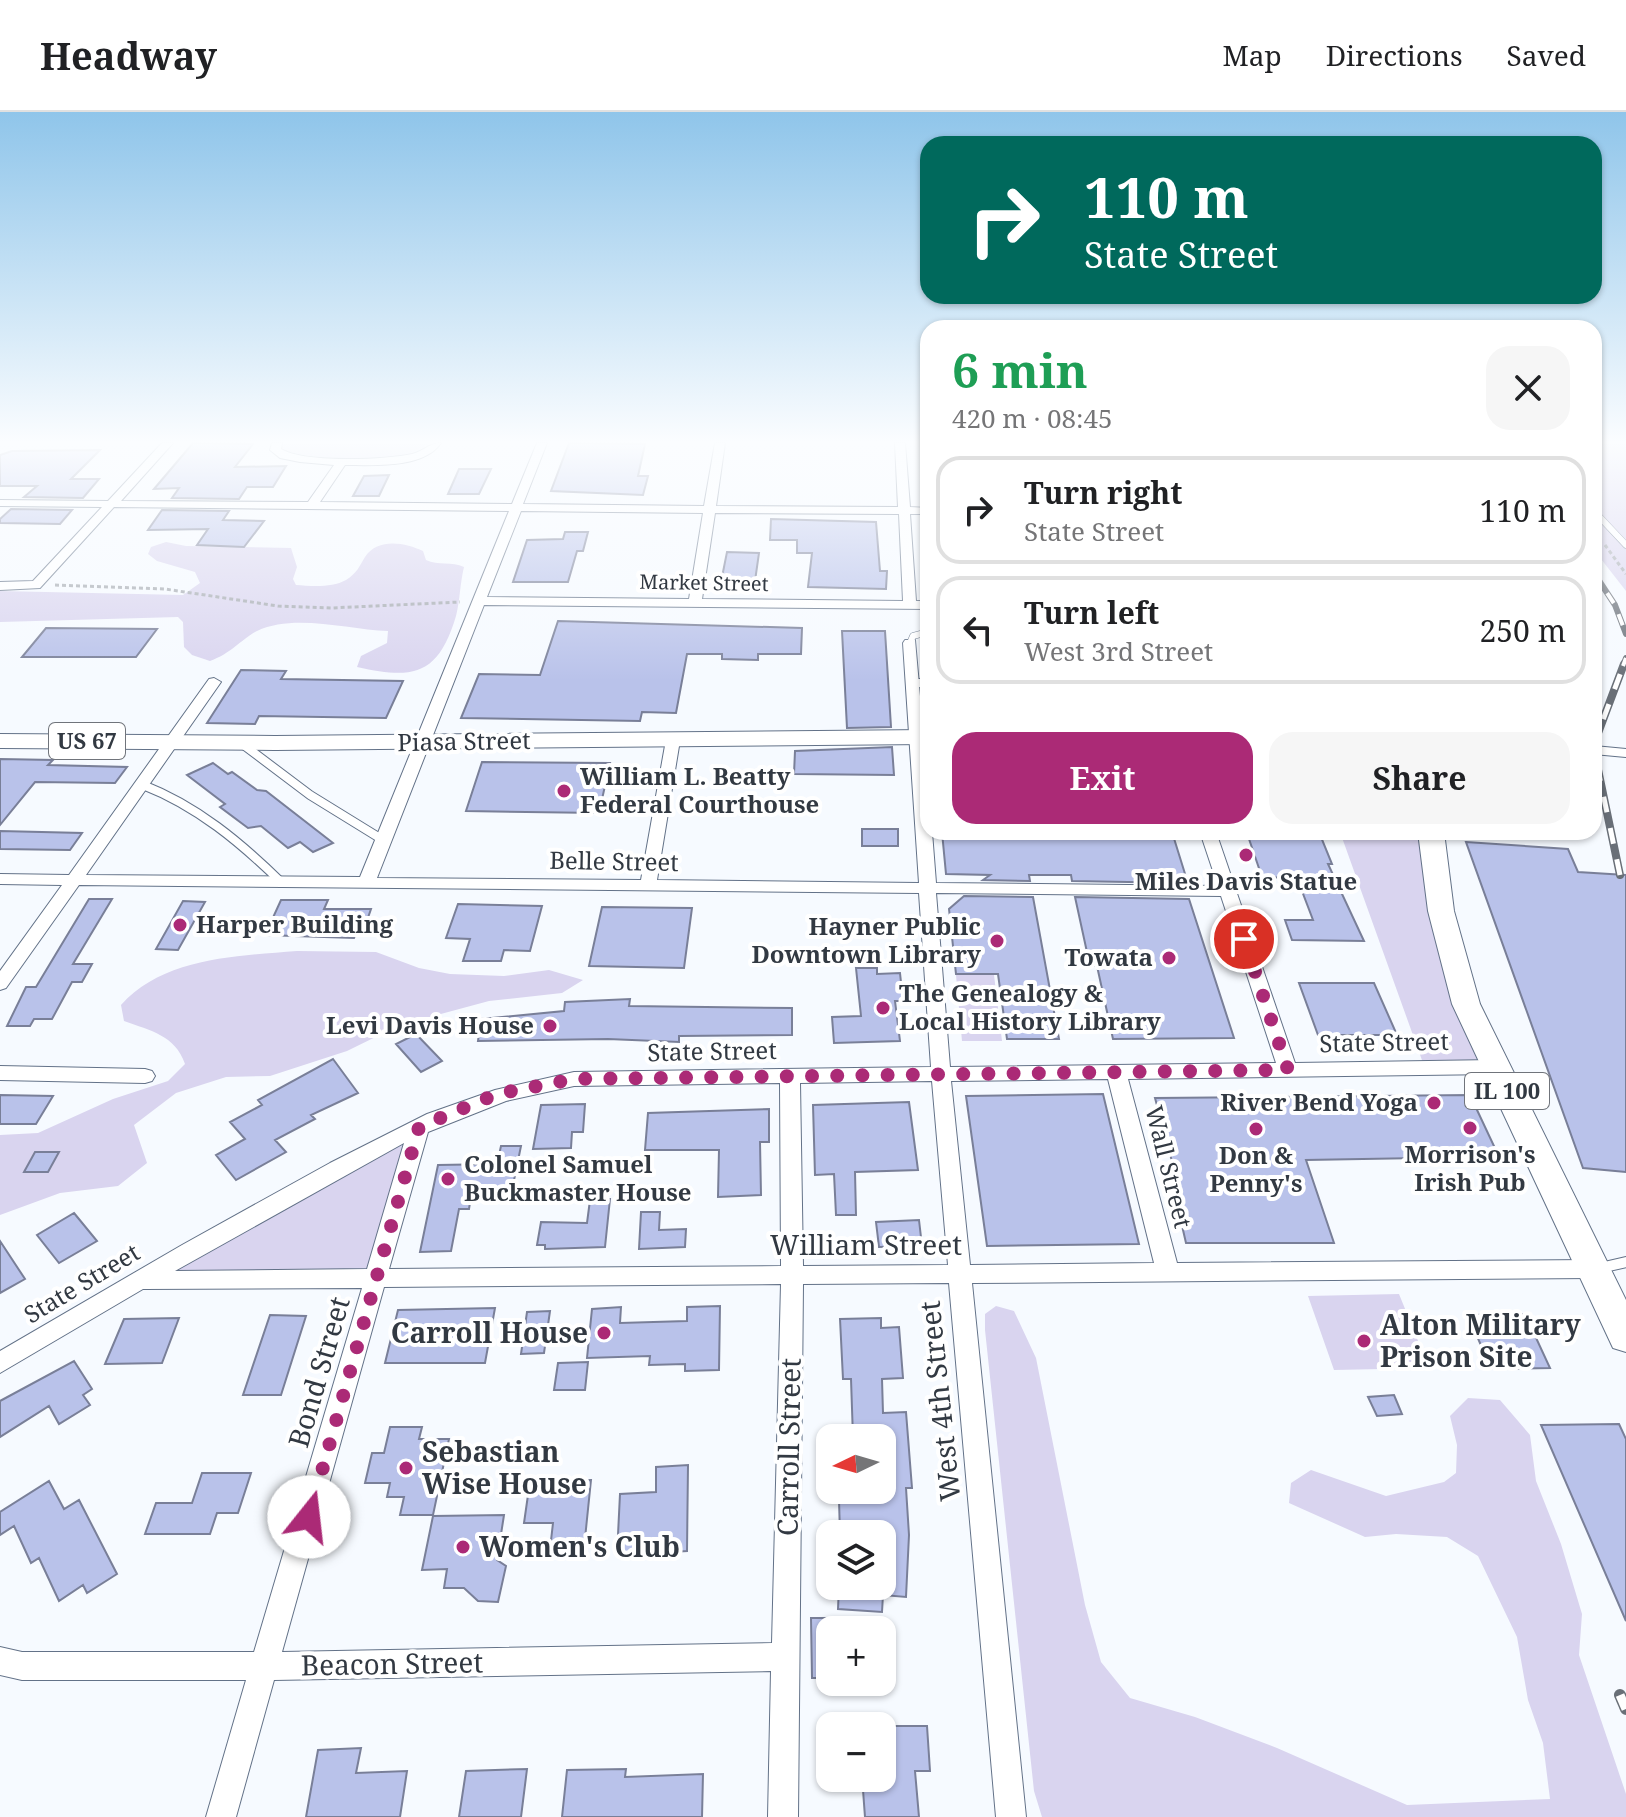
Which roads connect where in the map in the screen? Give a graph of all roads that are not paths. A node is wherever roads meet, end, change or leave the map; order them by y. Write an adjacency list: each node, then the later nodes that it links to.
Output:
1 (94, 523): 7 (street)
2 (511, 523): 8 (street)
3 (708, 523): 9 (street)
4 (906, 523): 10 (street)
5 (1605, 523): 6 (lane)
6 (1626, 545)
7 (0, 586)
8 (480, 601): 9 (street, Market Street); 20 (street)
9 (695, 603): 10 (street, Market Street)
10 (910, 605): 11 (street, Market Street)
11 (920, 605)
12 (920, 634): 13 (lane)
13 (910, 643): 14 (street, West 4th Street)
14 (920, 679)
15 (214, 682): 19 (street)
16 (920, 737): 17 (highway, Piasa Street / US 67)
17 (673, 740): 20 (highway, Piasa Street / US 67); 33 (street)
18 (0, 741): 19 (highway, Piasa Street / US 67)
19 (174, 742): 21 (highway, Piasa Street / US 67); 24 (street)
20 (423, 742): 21 (highway, Piasa Street / US 67); 25 (street)
21 (241, 743): 25 (lane)
22 (1602, 751): 23 (lane)
23 (1626, 753)
24 (143, 785): 30 (street); 31 (lane)
25 (383, 840): 32 (street)
26 (925, 840): 34 (street, West 4th Street)
27 (1211, 840): 35 (street)
28 (1432, 840): 38 (main road, IL 100)
29 (0, 879): 30 (street, Belle Street)
30 (75, 880): 31 (street, Belle Street); 36 (street)
31 (281, 882): 32 (street, Belle Street)
32 (366, 883): 33 (street, Belle Street)
33 (648, 886): 34 (street, Belle Street)
34 (926, 889): 35 (street, Belle Street); 42 (street, West 4th Street)
35 (1227, 891): 39 (street)
36 (6, 968): 37 (street)
37 (0, 984)
38 (1495, 1067): 39 (street, State Street); 47 (main road, IL 100)
39 (1288, 1070): 41 (street, State Street)
40 (0, 1073): 43 (street)
41 (1117, 1074): 42 (street, State Street); 48 (street, Wall Street)
42 (941, 1075): 44 (street, State Street); 49 (street, West 4th Street)
43 (145, 1076)
44 (790, 1077): 45 (street, State Street); 50 (street, Carroll Street)
45 (419, 1127): 51 (street, Bond Street); 52 (street, State Street)
46 (1626, 1262): 47 (lane)
47 (1592, 1269): 48 (street, William Street); 53 (main road, IL 100)
48 (1168, 1273): 49 (street, William Street)
49 (958, 1275): 50 (street, William Street); 60 (street, West 4th Street)
50 (792, 1276): 51 (street, William Street); 55 (street, Carroll Street)
51 (378, 1278): 52 (street, William Street); 57 (street, Bond Street)
52 (140, 1280): 54 (street, State Street)
53 (1626, 1337)
54 (0, 1363)
55 (784, 1657): 57 (street, Beacon Street); 59 (street, Carroll Street)
56 (0, 1661): 57 (street, Beacon Street)
57 (266, 1666): 58 (street, Bond Street)
58 (221, 1817)
59 (783, 1817)
60 (1011, 1817)

